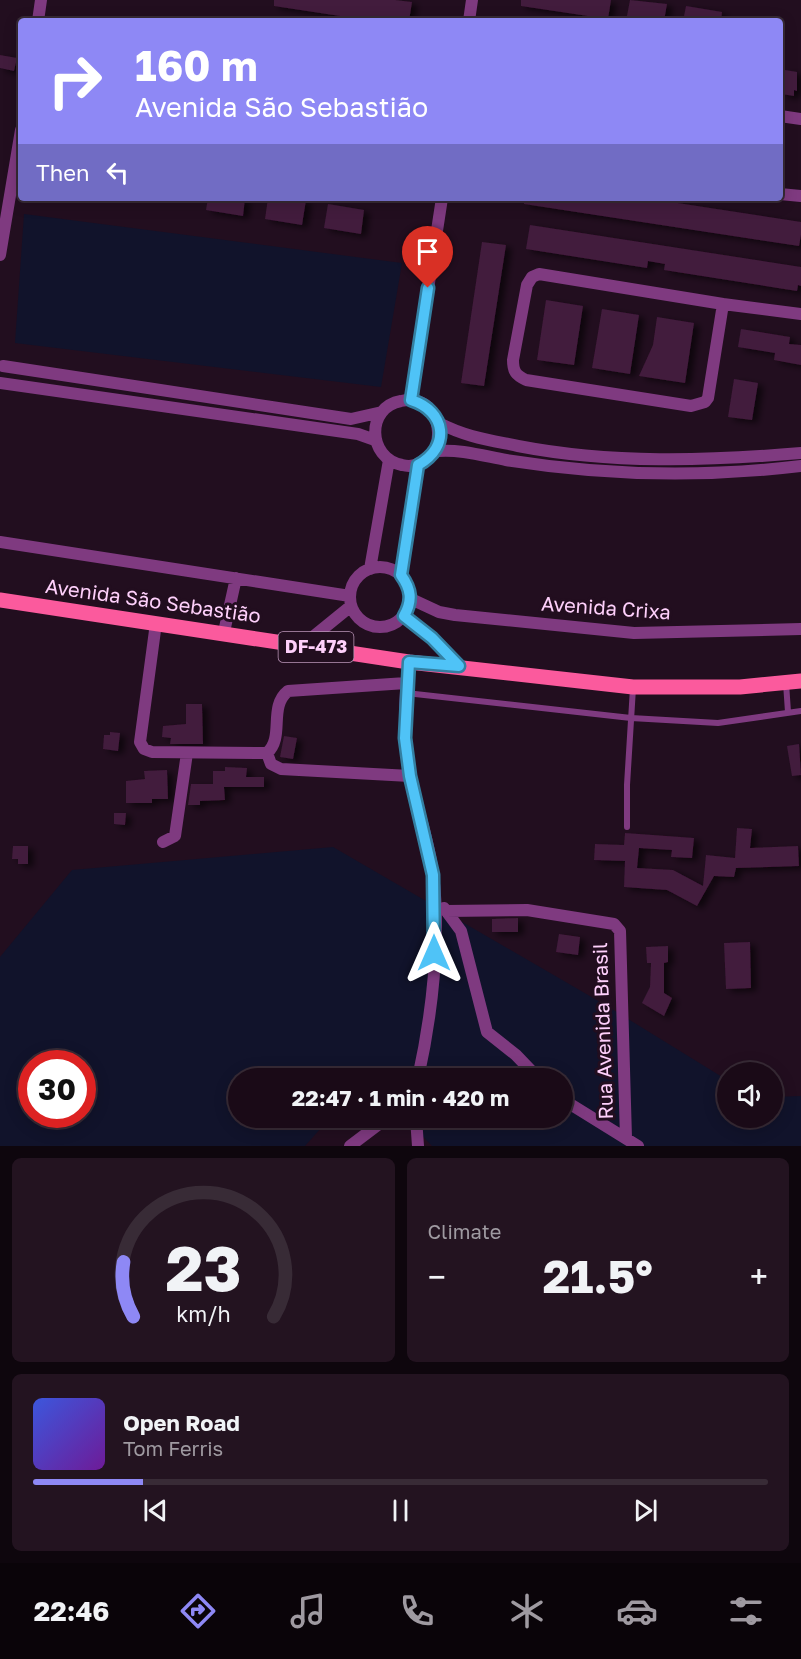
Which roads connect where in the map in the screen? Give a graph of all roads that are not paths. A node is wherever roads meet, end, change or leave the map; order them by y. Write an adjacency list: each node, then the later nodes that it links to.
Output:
1 (41, 0): 3 (street)
2 (472, 0): 4 (street)
3 (39, 18)
4 (469, 18)
5 (783, 116): 6 (street)
6 (801, 119)
7 (18, 148): 11 (street)
8 (783, 194): 9 (street)
9 (801, 196)
10 (442, 201): 16 (street)
11 (0, 255)
12 (723, 304): 12 (street); 13 (street)
13 (801, 314)
14 (2, 362): 15 (street); 17 (street)
15 (0, 383): 19 (street)
16 (411, 400): 17 (street); 18 (street)
17 (382, 412): 19 (street)
18 (439, 423): 20 (street); 21 (street)
19 (375, 440): 22 (street)
20 (435, 451): 23 (street); 24 (street)
21 (801, 453)
22 (389, 460): 23 (street); 26 (street)
23 (418, 465): 27 (street)
24 (801, 466)
25 (0, 542): 28 (street)
26 (370, 568): 27 (street); 31 (street)
27 (401, 575): 29 (street)
28 (236, 578): 31 (street); 35 (street)
29 (411, 599): 32 (street); 34 (street, Avenida Crixa)
30 (0, 600): 33 (main road, Avenida São Sebastião / DF-473)
31 (350, 601): 32 (street); 36 (street)
32 (404, 616): 38 (street)
33 (156, 623): 35 (main road, Avenida São Sebastião / DF-473); 45 (street)
34 (801, 629)
35 (224, 632): 36 (main road, Avenida São Sebastião / DF-473)
36 (303, 645): 37 (main road, Avenida São Sebastião / DF-473)
37 (409, 662): 38 (main road, Avenida São Sebastião / DF-473); 41 (street)
38 (459, 666): 40 (main road, Avenida São Sebastião / DF-473)
39 (794, 682): 40 (main road, Avenida São Sebastião / DF-473); 43 (lane)
40 (633, 687): 44 (lane)
41 (406, 688): 44 (lane); 46 (street); 47 (street)
42 (801, 711): 43 (lane)
43 (788, 712): 44 (lane)
44 (631, 718): 48 (lane)
45 (187, 753): 46 (street); 49 (street)
46 (267, 753): 47 (street)
47 (410, 776): 50 (street)
48 (627, 827)
49 (163, 842)
50 (434, 895): 51 (street); 52 (street)
51 (446, 911): 53 (street); 57 (street, Rua Avenida Brasil)
52 (420, 1068)
53 (529, 1068)
54 (573, 1106): 57 (street)
55 (374, 1128): 58 (street)
56 (417, 1128): 59 (street)
57 (626, 1138): 60 (street)
58 (350, 1146)
59 (418, 1146)
60 (638, 1146)

